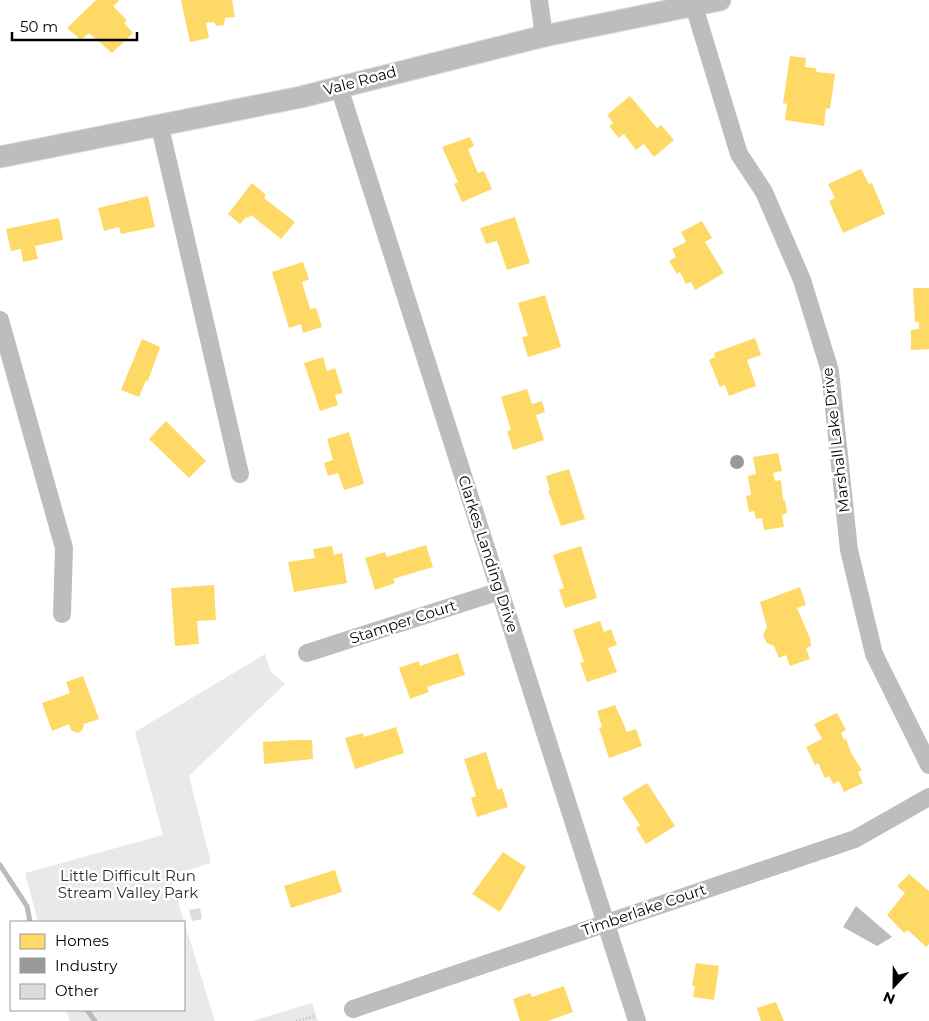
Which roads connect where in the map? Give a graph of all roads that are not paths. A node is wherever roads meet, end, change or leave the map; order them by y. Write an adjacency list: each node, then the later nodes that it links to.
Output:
1 (539, 0): 4 (street)
2 (720, 0): 3 (main road, Vale Road)
3 (694, 6): 4 (main road, Vale Road); 13 (street, Marshall Lake Drive)
4 (544, 36): 5 (main road, Vale Road)
5 (339, 87): 6 (main road, Vale Road); 10 (street, Clarkes Landing Drive)
6 (160, 126): 7 (main road, Vale Road); 9 (street)
7 (0, 157)
8 (0, 320): 11 (street)
9 (240, 474)
10 (500, 591): 12 (street, Stamper Court); 15 (street, Clarkes Landing Drive)
11 (62, 614)
12 (307, 652)
13 (929, 765)
14 (929, 797): 15 (street, Timberlake Court)
15 (606, 923): 16 (street, Timberlake Court); 17 (street, Clarkes Landing Drive)
16 (353, 1009)
17 (637, 1021)

